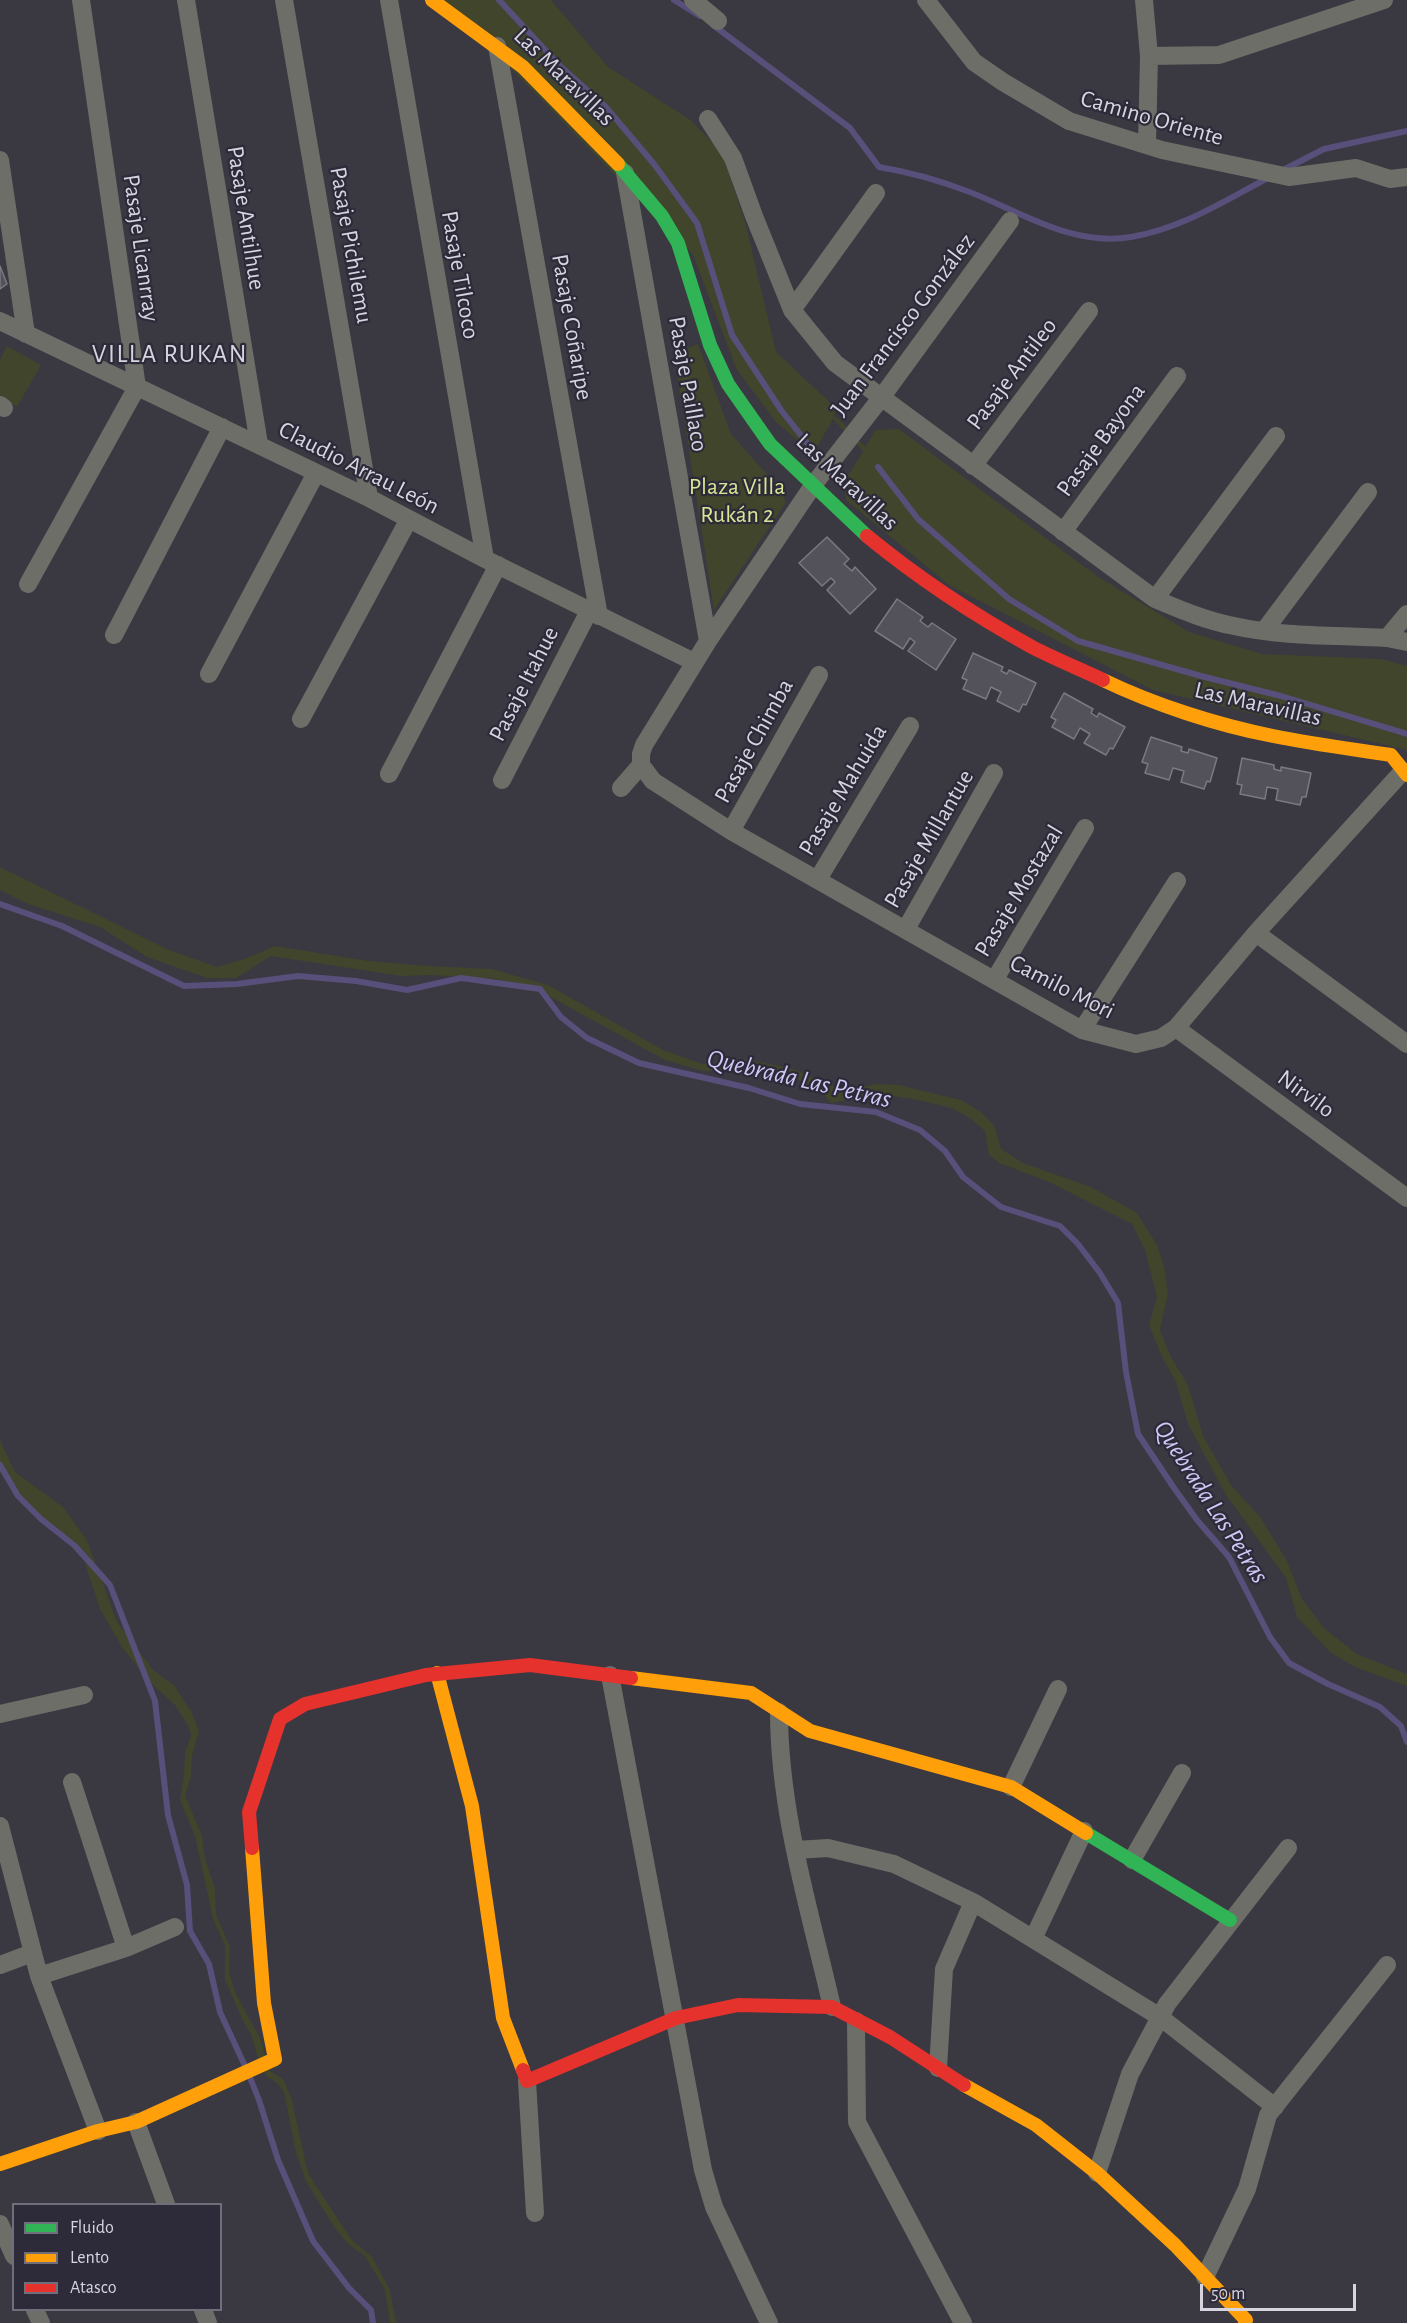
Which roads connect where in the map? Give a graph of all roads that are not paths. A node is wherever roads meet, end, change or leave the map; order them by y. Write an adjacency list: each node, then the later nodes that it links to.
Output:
1 (81, 0): 25 (street, Pasaje Licanrray)
2 (186, 0): 29 (street, Pasaje Antilhue)
3 (284, 0): 34 (street, Pasaje Pichilemu)
4 (389, 0): 37 (street, Pasaje Tilcoco)
5 (432, 0): 11 (street, Las Maravillas)
6 (693, 0): 10 (street)
7 (926, 0): 14 (street, Camino Oriente)
8 (1144, 0): 12 (street)
9 (1384, 0): 12 (street)
10 (718, 21)
11 (497, 46): 16 (street, Las Maravillas); 40 (street, Pasaje Coñaripe)
12 (1149, 56): 14 (street)
13 (708, 118): 20 (street)
14 (1147, 145): 17 (street, Camino Oriente)
15 (0, 160): 23 (street)
16 (625, 171): 32 (street, Las Maravillas); 45 (street, Pasaje Paillaco)
17 (1407, 177)
18 (876, 193): 20 (street)
19 (1010, 221): 26 (street, Juan Francisco González)
20 (792, 310): 26 (street)
21 (1089, 311): 30 (street, Pasaje Antileo)
22 (0, 322): 23 (street, Claudio Arrau León)
23 (26, 334): 25 (street, Claudio Arrau León)
24 (1177, 376): 36 (street, Pasaje Bayona)
25 (137, 387): 27 (street, Claudio Arrau León); 38 (street)
26 (881, 398): 30 (street); 32 (street, Juan Francisco González)
27 (222, 427): 29 (street, Claudio Arrau León); 43 (street)
28 (1276, 436): 39 (street)
29 (259, 444): 31 (street, Claudio Arrau León)
30 (973, 466): 36 (street)
31 (316, 473): 34 (street, Claudio Arrau León); 48 (street)
32 (814, 484): 45 (street, Juan Francisco González); 54 (street, Las Maravillas)
33 (1368, 492): 42 (street)
34 (369, 498): 35 (street, Claudio Arrau León)
35 (409, 519): 37 (street, Claudio Arrau León); 50 (street)
36 (1063, 532): 39 (street)
37 (492, 562): 40 (street, Claudio Arrau León); 55 (street)
38 (28, 584)
39 (1155, 599): 42 (street)
40 (594, 613): 47 (street, Claudio Arrau León); 56 (street, Pasaje Itahue)
41 (1407, 614): 44 (street)
42 (1264, 631): 44 (street)
43 (114, 635)
44 (1387, 638): 46 (street)
45 (708, 640): 47 (street, Juan Francisco González)
46 (1407, 642)
47 (694, 662): 52 (street, Juan Francisco González)
48 (209, 674)
49 (819, 675): 59 (street, Pasaje Chimba)
50 (301, 719)
51 (910, 726): 60 (street, Pasaje Mahuida)
52 (641, 765): 57 (street, Juan Francisco González); 59 (street, Camilo Mori)
53 (994, 773): 62 (street, Pasaje Millantue)
54 (1405, 773): 63 (street, Camilo Mori)
55 (389, 774)
56 (502, 780)
57 (621, 788)
58 (1085, 828): 64 (street, Pasaje Mostazal)
59 (731, 831): 60 (street, Camilo Mori)
60 (818, 879): 62 (street, Camilo Mori)
61 (1177, 881): 66 (street)
62 (906, 929): 64 (street, Camilo Mori)
63 (1256, 933): 65 (street, Camilo Mori); 67 (street)
64 (995, 979): 66 (street, Camilo Mori)
65 (1176, 1028): 66 (street, Camilo Mori); 68 (street, Nirvilo)
66 (1082, 1029)
67 (1407, 1044)
68 (1407, 1198)
69 (437, 1673): 70 (street); 97 (street); 99 (street)
70 (610, 1675): 73 (street); 94 (street)
71 (1058, 1689): 77 (street)
72 (84, 1695): 74 (street)
73 (779, 1712): 77 (street); 81 (street)
74 (0, 1714)
75 (1182, 1773): 82 (street)
76 (72, 1782): 87 (street)
77 (1011, 1787): 79 (street)
78 (0, 1826): 88 (street)
79 (1084, 1831): 82 (street); 86 (street)
80 (1288, 1848): 84 (street)
81 (796, 1850): 83 (street); 92 (street)
82 (1132, 1860): 84 (street)
83 (973, 1902): 86 (street); 96 (street)
84 (1230, 1920): 93 (street)
85 (175, 1927): 87 (street)
86 (1033, 1939): 93 (street)
87 (126, 1948): 91 (street)
88 (32, 1953): 89 (street); 91 (street)
89 (0, 1965)
90 (1387, 1965): 98 (street)
91 (39, 1976): 100 (street)
92 (832, 2007): 94 (street); 95 (street)
93 (1160, 2017): 98 (street); 102 (street)
94 (676, 2018): 97 (street); 108 (street)
95 (856, 2021): 96 (street); 109 (street)
96 (938, 2068): 102 (street)
97 (526, 2081): 104 (street)
98 (1275, 2108): 107 (street)
99 (136, 2122): 100 (street); 103 (street)
100 (98, 2131): 101 (street)
101 (0, 2164)
102 (1097, 2173): 107 (street)
103 (165, 2203)
104 (535, 2213)
105 (0, 2224): 106 (street)
106 (12, 2251)
107 (1205, 2277): 110 (street)
108 (770, 2323)
109 (963, 2323)
110 (1245, 2323)

